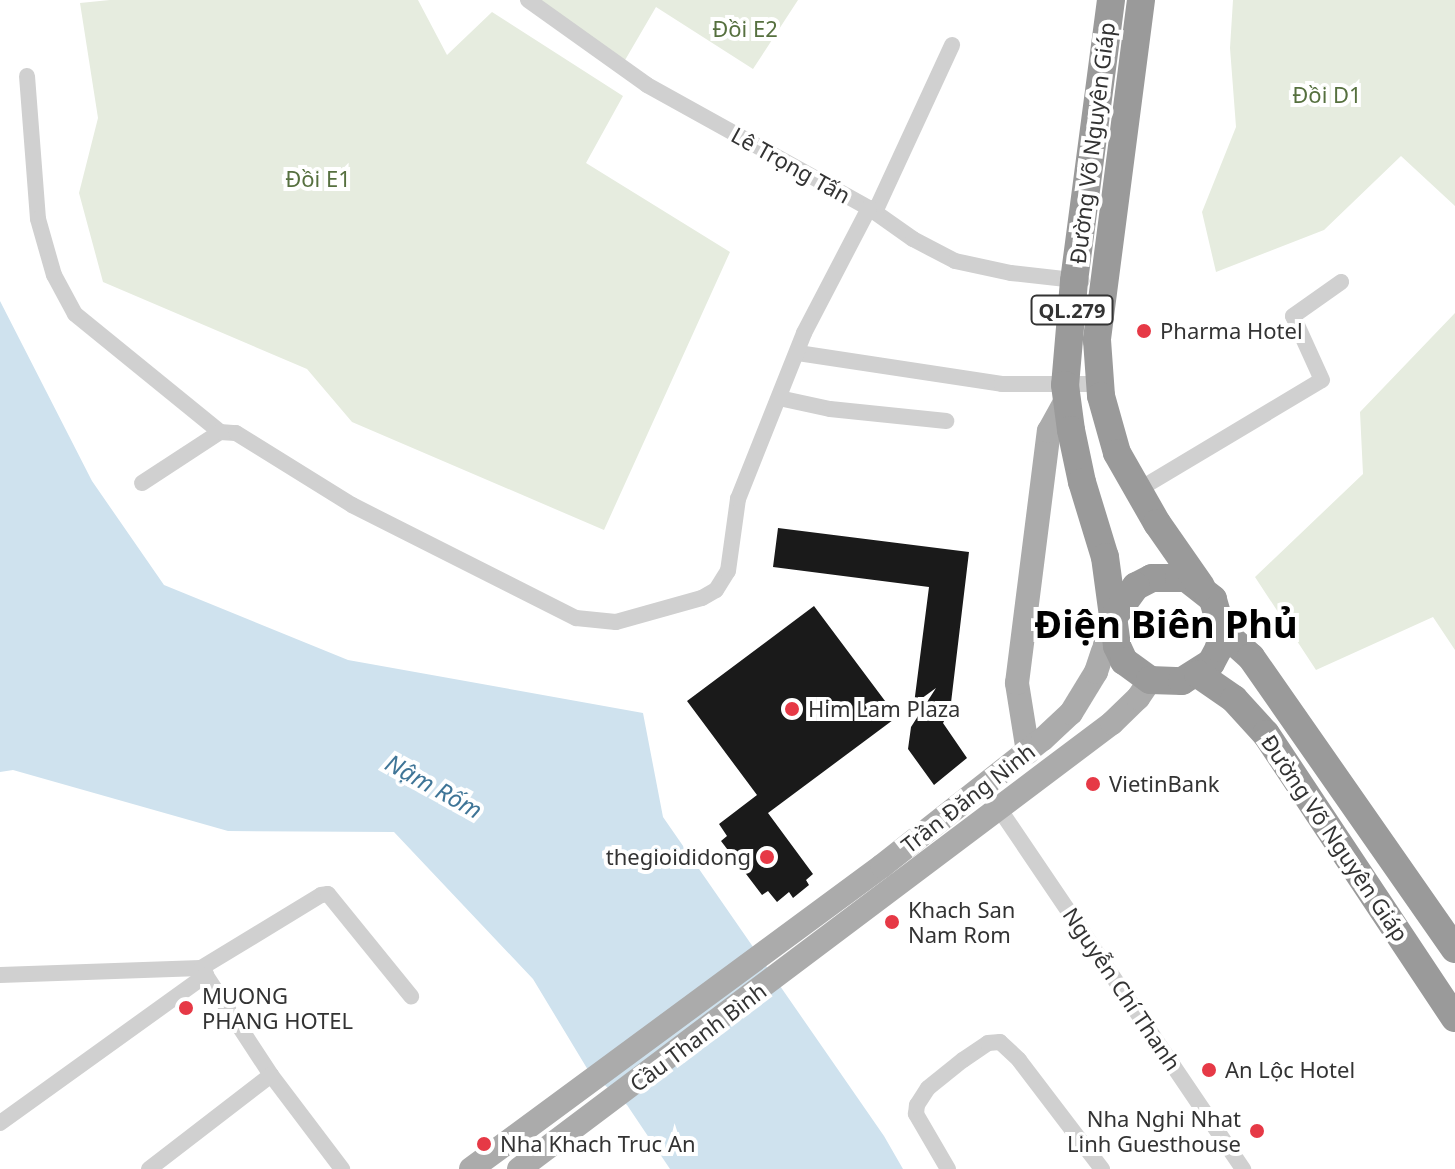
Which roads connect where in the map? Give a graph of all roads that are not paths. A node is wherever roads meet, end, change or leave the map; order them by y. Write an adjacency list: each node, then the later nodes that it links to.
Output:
1 (528, 0): 6 (street, Lê Trọng Tấn)
2 (1111, 0): 7 (highway, Đường Võ Nguyên Giáp / QL.279)
3 (1141, 0): 8 (highway, Đường Võ Nguyên Giáp / QL.279)
4 (952, 45): 6 (street)
5 (27, 76): 15 (street)
6 (872, 210): 7 (street, Lê Trọng Tấn); 10 (street)
7 (1074, 281): 8 (street, Lê Trọng Tấn); 12 (highway, Đường Võ Nguyên Giáp / QL.279)
8 (1107, 282): 11 (highway, Đường Võ Nguyên Giáp / QL.279)
9 (1341, 282): 17 (street)
10 (798, 353): 12 (street); 13 (street)
11 (1100, 384): 12 (street); 17 (highway, Đường Võ Nguyên Giáp / QL.279)
12 (1066, 393): 19 (highway, Đường Võ Nguyên Giáp / QL.279); 23 (main road)
13 (779, 398): 14 (street); 15 (street)
14 (946, 421)
15 (220, 432): 16 (street)
16 (142, 483)
17 (1138, 490): 18 (highway, Đường Võ Nguyên Giáp / QL.279)
18 (1201, 586): 19 (highway); 20 (highway, QL.279)
19 (1114, 616): 22 (highway, QL.279); 23 (main road, Trần Đăng Ninh)
20 (1222, 631): 21 (highway); 27 (highway, Đường Võ Nguyên Giáp / QL.279)
21 (1198, 674): 22 (highway); 32 (highway, Đường Võ Nguyên Giáp)
22 (1150, 680): 25 (main road, Trần Đăng Ninh)
23 (1028, 752): 24 (main road, Trần Đăng Ninh)
24 (985, 788): 25 (main road); 26 (main road, Trần Đăng Ninh)
25 (1000, 810): 28 (main road, Trần Đăng Ninh); 41 (street, Nguyễn Chí Thanh)
26 (777, 944): 37 (main road, Cầu Thanh Bình)
27 (1455, 949)
28 (794, 965): 38 (main road, Cầu Thanh Bình)
29 (203, 972): 30 (street); 31 (street); 33 (street); 34 (street)
30 (0, 975)
31 (411, 996)
32 (1455, 1018)
33 (271, 1075): 35 (street); 36 (street)
34 (0, 1123)
35 (149, 1169)
36 (342, 1169)
37 (471, 1169)
38 (519, 1169)
39 (948, 1169): 40 (street)
40 (1102, 1169)
41 (1243, 1169)

